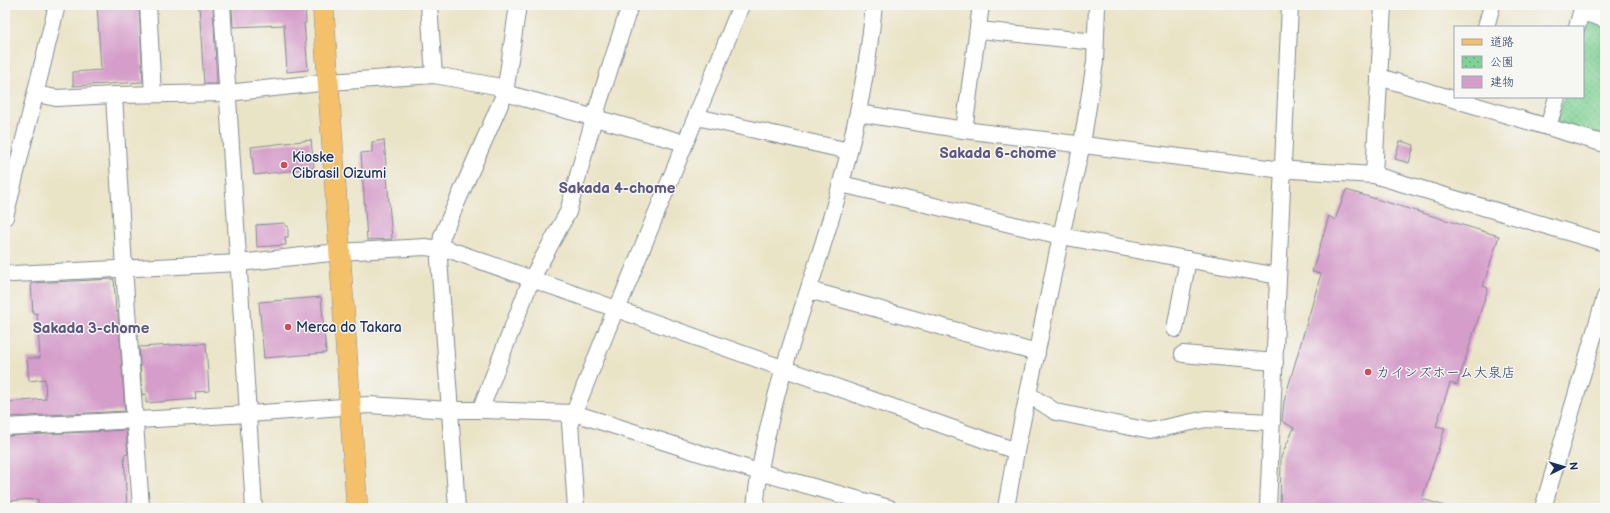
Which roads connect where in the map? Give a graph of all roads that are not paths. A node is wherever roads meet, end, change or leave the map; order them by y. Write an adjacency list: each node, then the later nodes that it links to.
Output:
1 (57, 5): 25 (street)
2 (148, 5): 26 (street)
3 (222, 5): 23 (street)
4 (323, 5): 22 (main road)
5 (429, 5): 20 (street)
6 (518, 5): 24 (street)
7 (630, 5): 33 (street)
8 (741, 5): 32 (street)
9 (874, 5): 31 (street)
10 (981, 5): 18 (street)
11 (1097, 5): 19 (street)
12 (1290, 5): 40 (street)
13 (1383, 5): 21 (street)
14 (1492, 5): 17 (street)
15 (1581, 15): 16 (street)
16 (1605, 19)
17 (1486, 26)
18 (979, 30): 19 (street); 35 (street)
19 (1095, 42): 37 (street)
20 (434, 75): 22 (street); 24 (street)
21 (1379, 77): 28 (street); 41 (street)
22 (329, 82): 23 (street); 47 (main road)
23 (227, 92): 26 (street); 49 (street)
24 (505, 93): 33 (street); 46 (street)
25 (36, 94): 27 (street); 43 (street)
26 (153, 94): 27 (street)
27 (114, 95): 50 (street)
28 (1454, 97)
29 (1557, 98): 34 (street)
30 (1466, 100): 34 (street)
31 (858, 113): 35 (street); 39 (street)
32 (697, 117): 36 (street); 39 (street)
33 (594, 118): 36 (street); 53 (street)
34 (1548, 127): 38 (street)
35 (964, 130): 37 (street)
36 (685, 143): 56 (street)
37 (1082, 144): 40 (street); 44 (street)
38 (1605, 144)
39 (849, 151): 42 (street)
40 (1283, 169): 41 (street); 52 (street)
41 (1374, 175): 45 (street)
42 (841, 184): 44 (street); 54 (street)
43 (5, 217)
44 (1061, 236): 48 (street); 59 (street)
45 (1605, 243)
46 (440, 248): 47 (street); 53 (street); 65 (street)
47 (340, 252): 49 (street); 64 (main road)
48 (1188, 259): 52 (street); 57 (street)
49 (239, 263): 50 (street); 68 (street)
50 (124, 268): 51 (street); 69 (street)
51 (5, 273)
52 (1278, 276): 61 (street)
53 (531, 280): 56 (street); 66 (street)
54 (809, 290): 59 (street); 62 (street)
55 (1605, 297): 58 (street)
56 (616, 308): 62 (street); 67 (street)
57 (1175, 329)
58 (1600, 333): 74 (street)
59 (1037, 353): 63 (street)
60 (1183, 354): 61 (street)
61 (1275, 362): 70 (street)
62 (784, 368): 72 (street); 73 (street)
63 (1028, 394): 70 (street); 72 (street)
64 (350, 405): 65 (street); 68 (street); 77 (main road)
65 (450, 410): 66 (street); 78 (street)
66 (483, 410): 67 (street)
67 (574, 413): 73 (street); 79 (street)
68 (249, 414): 69 (street); 76 (street)
69 (135, 420): 71 (street); 75 (street)
70 (1272, 422): 83 (street)
71 (5, 426)
72 (1016, 450): 82 (street)
73 (759, 472): 80 (street); 81 (street)
74 (1546, 507)
75 (141, 508)
76 (254, 508)
77 (356, 508)
78 (456, 508)
79 (576, 508)
80 (756, 508)
81 (889, 508)
82 (1006, 508)
83 (1268, 508)

